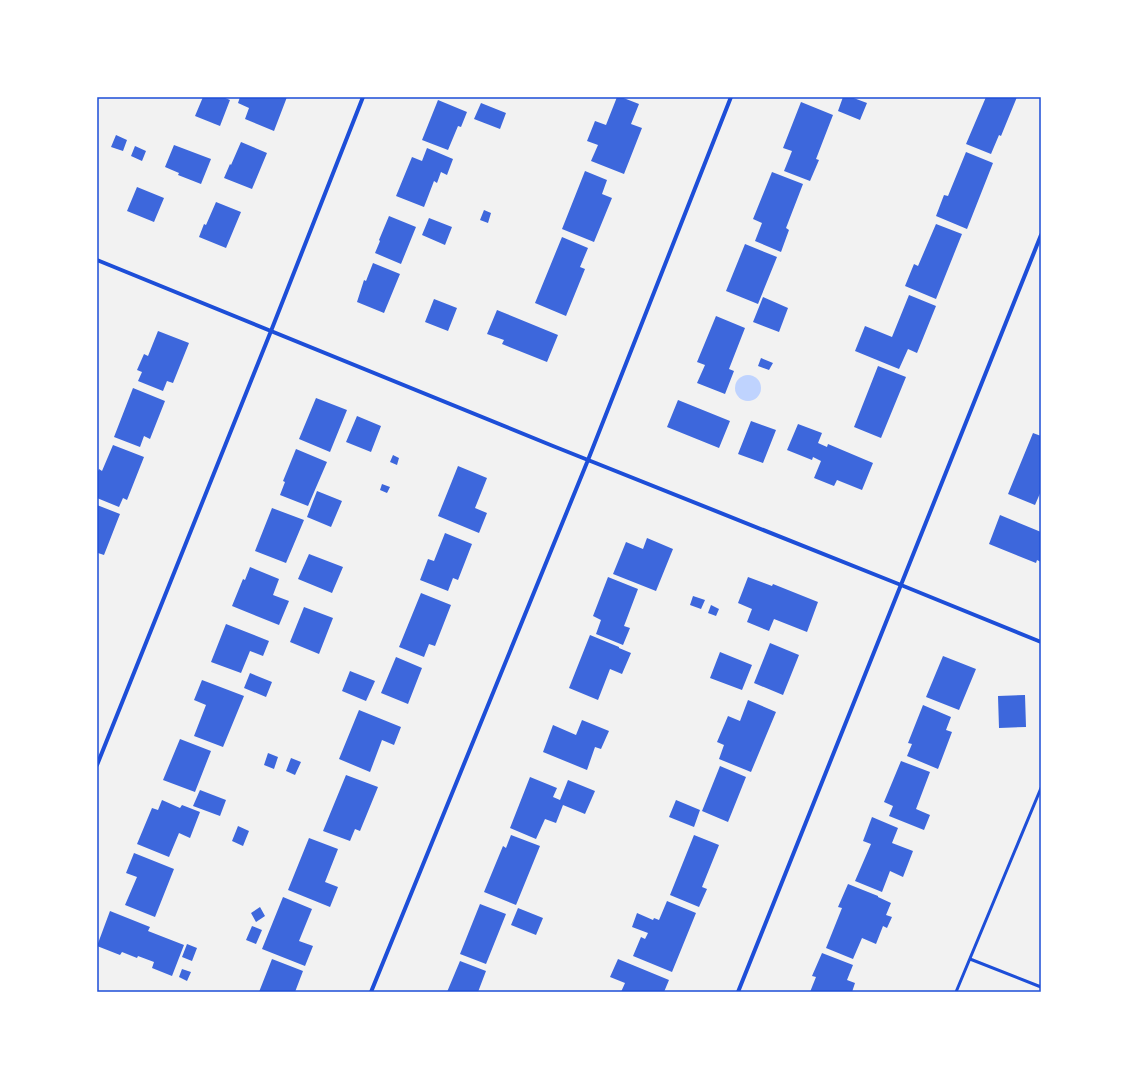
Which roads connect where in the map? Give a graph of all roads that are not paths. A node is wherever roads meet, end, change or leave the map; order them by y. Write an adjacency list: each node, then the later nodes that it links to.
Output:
1 (363, 97): 5 (street)
2 (731, 97): 6 (street)
3 (1041, 235): 7 (street)
4 (97, 260): 5 (street)
5 (271, 331): 6 (street); 9 (street)
6 (588, 460): 7 (street); 13 (street)
7 (902, 585): 8 (street); 14 (street)
8 (1041, 642)
9 (97, 765)
10 (1041, 788): 11 (lane)
11 (970, 959): 12 (lane); 15 (lane)
12 (1041, 987)
13 (371, 992)
14 (738, 992)
15 (956, 992)

